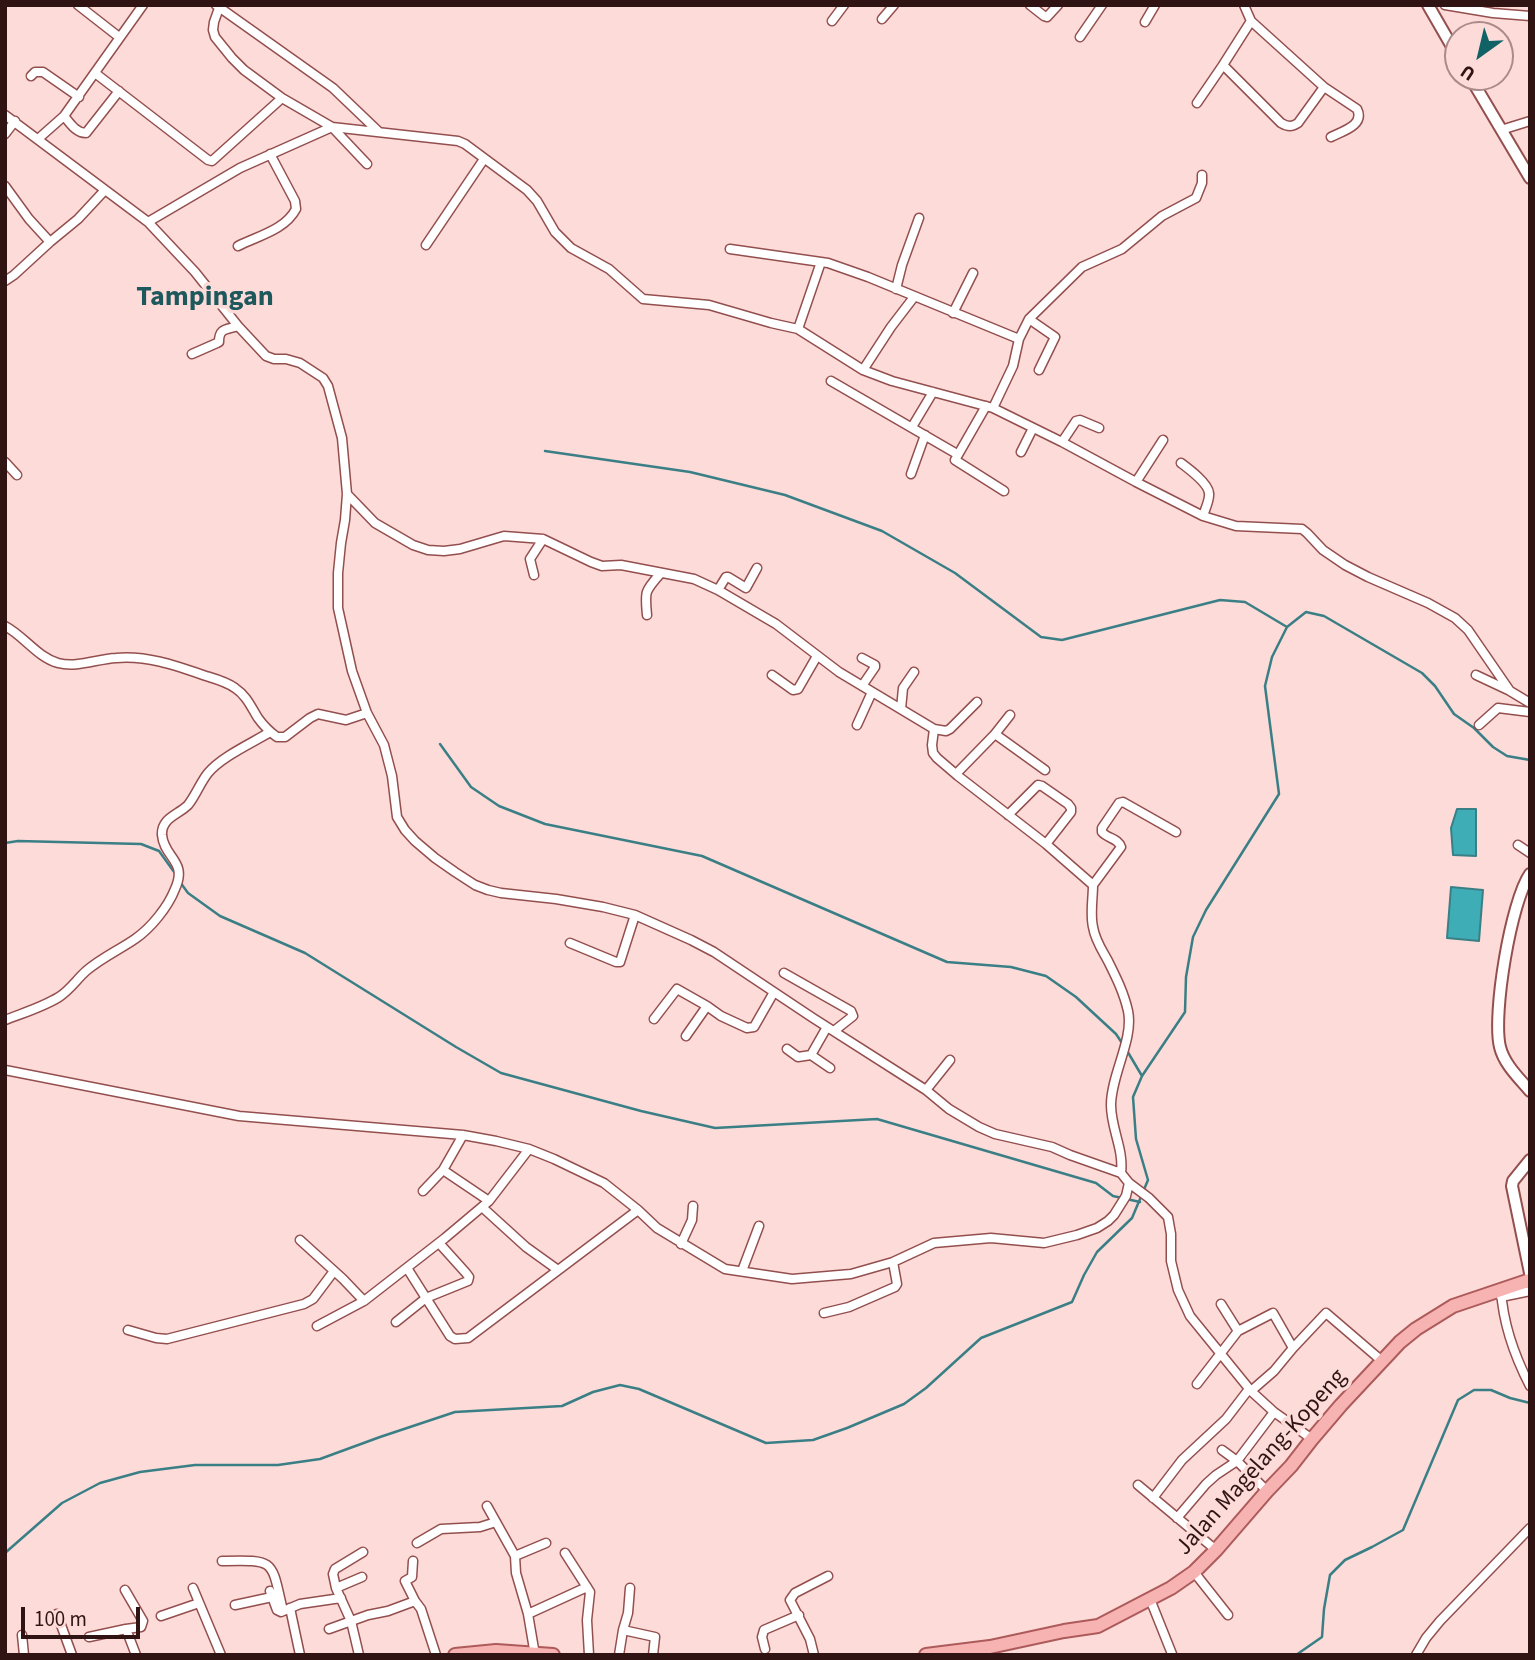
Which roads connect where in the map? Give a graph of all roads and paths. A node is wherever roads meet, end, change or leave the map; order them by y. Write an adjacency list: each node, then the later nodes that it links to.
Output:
1 (78, 5): 19 (street)
2 (142, 5): 19 (street)
3 (844, 5): 15 (street)
4 (894, 5): 14 (street)
5 (1030, 5): 6 (street)
6 (1058, 5)
7 (1102, 5): 20 (street)
8 (1155, 5): 17 (street)
9 (1244, 5): 16 (street)
10 (1428, 5): 18 (street)
11 (1445, 5): 13 (street)
12 (218, 7): 28 (street); 36 (street)
13 (1530, 16)
14 (882, 19)
15 (832, 21)
16 (1251, 21): 21 (street); 24 (street)
17 (1145, 22)
18 (1444, 33)
19 (119, 37): 22 (street)
20 (1080, 37)
21 (1223, 65): 24 (street); 29 (street)
22 (95, 73): 25 (street); 27 (street)
23 (31, 76): 27 (street)
24 (1324, 87): 38 (street)
25 (118, 91): 28 (street); 31 (street)
26 (1478, 91): 35 (street)
27 (79, 97): 31 (street)
28 (282, 97): 34 (street)
29 (1197, 103)
30 (5, 115): 32 (street)
31 (64, 116): 39 (street)
32 (15, 121): 37 (street); 39 (street)
33 (1530, 121): 35 (street)
34 (332, 127): 36 (street); 40 (street); 42 (street)
35 (1501, 130): 44 (street)
36 (379, 132): 41 (street)
37 (5, 134)
38 (1331, 137)
39 (38, 139): 46 (street)
40 (270, 154): 48 (street); 51 (street)
41 (484, 159): 50 (street); 61 (street)
42 (367, 164)
43 (1202, 174): 59 (street)
44 (1530, 178)
45 (5, 186): 49 (street)
46 (105, 191): 48 (street); 49 (street)
47 (919, 218): 56 (street)
48 (148, 222): 60 (street)
49 (50, 242): 55 (street)
50 (426, 245)
51 (238, 246)
52 (730, 248): 53 (street)
53 (821, 262): 56 (street); 61 (street)
54 (973, 273): 58 (street)
55 (5, 281)
56 (896, 289): 57 (street)
57 (914, 297): 58 (street); 64 (street)
58 (953, 313): 62 (street)
59 (1029, 319): 62 (street); 65 (street)
60 (238, 326): 63 (street); 83 (street)
61 (798, 329): 64 (street)
62 (1019, 339): 68 (street)
63 (192, 354)
64 (863, 370): 67 (street)
65 (1039, 370)
66 (831, 381): 69 (street)
67 (933, 392): 68 (street); 69 (street)
68 (990, 407): 70 (street); 76 (street)
69 (912, 428): 72 (street)
70 (1033, 428): 74 (street); 75 (street)
71 (1098, 428): 74 (street)
72 (925, 436): 76 (street); 79 (street)
73 (1163, 440): 81 (street)
74 (1062, 442): 81 (street)
75 (1021, 452)
76 (957, 454): 82 (street)
77 (5, 462): 80 (street)
78 (1181, 463): 84 (street)
79 (911, 474)
80 (17, 475)
81 (1136, 482): 84 (street)
82 (1004, 491)
83 (347, 494): 85 (street); 104 (street)
84 (1203, 516): 99 (street)
85 (543, 539): 87 (street); 88 (street)
86 (757, 568): 89 (street)
87 (660, 574): 89 (street); 90 (street)
88 (534, 575)
89 (718, 590): 92 (street)
90 (647, 615)
91 (5, 626): 109 (street)
92 (817, 656): 95 (street); 97 (street)
93 (862, 657): 97 (street)
94 (914, 672): 102 (street)
95 (772, 675)
96 (1476, 675): 99 (street)
97 (862, 685): 98 (street)
98 (872, 691): 102 (street); 106 (street)
99 (1510, 691): 101 (street)
100 (977, 702): 108 (street)
101 (1530, 703)
102 (901, 709): 108 (street)
103 (1530, 712): 107 (street)
104 (367, 713): 109 (street); 120 (street)
105 (1010, 715): 110 (street)
106 (858, 725)
107 (1479, 725)
108 (934, 729): 112 (street)
109 (270, 732): 125 (street)
110 (995, 734): 111 (street); 112 (street)
111 (1045, 770)
112 (956, 774): 113 (street)
113 (1008, 814): 115 (street); 115 (street)
114 (1176, 832): 119 (street)
115 (1046, 844): 119 (street)
116 (1518, 845): 117 (street)
117 (1530, 853)
118 (1530, 874): 135 (street)
119 (1093, 885): 140 (street)
120 (635, 915): 121 (street); 123 (street)
121 (570, 943)
122 (784, 973): 127 (street)
123 (774, 992): 124 (street); 127 (street)
124 (707, 1006): 126 (street); 128 (street)
125 (5, 1020)
126 (654, 1020)
127 (831, 1029): 130 (street); 134 (street)
128 (685, 1036)
129 (787, 1049): 130 (street)
130 (811, 1055): 132 (street)
131 (950, 1060): 134 (street)
132 (830, 1068)
133 (5, 1070): 136 (street)
134 (926, 1090): 140 (street)
135 (1530, 1091)
136 (463, 1135): 137 (street); 139 (street)
137 (529, 1149): 143 (street); 146 (street)
138 (1530, 1160): 156 (street)
139 (443, 1170): 142 (street); 143 (street)
140 (1121, 1173): 141 (street)
141 (1129, 1184): 151 (street); 169 (street)
142 (423, 1191)
143 (489, 1201): 145 (street)
144 (693, 1206): 150 (street)
145 (482, 1207): 149 (street); 153 (street)
146 (638, 1210): 150 (street); 153 (street)
147 (759, 1226): 155 (street)
148 (300, 1240): 154 (street)
149 (439, 1243): 152 (street); 160 (street)
150 (681, 1244): 155 (street)
151 (893, 1262): 155 (street); 163 (street)
152 (407, 1268): 160 (street); 161 (street)
153 (558, 1270): 160 (street)
154 (334, 1271): 161 (street); 166 (street)
155 (742, 1271)
156 (1530, 1273)
157 (1530, 1280): 159 (main road, Jalan Magelang-Kopeng)
158 (1530, 1292): 159 (street)
159 (1501, 1293): 170 (main road, Jalan Magelang-Kopeng); 172 (street)
160 (426, 1298): 164 (street)
161 (364, 1301): 165 (street)
162 (1221, 1304): 167 (street)
163 (824, 1313)
164 (396, 1322)
165 (317, 1326)
166 (128, 1330)
167 (1238, 1331): 168 (street); 169 (street)
168 (1293, 1348): 170 (street); 173 (street)
169 (1220, 1353): 171 (street); 173 (street)
170 (1382, 1361): 175 (main road, Jalan Magelang-Kopeng)
171 (1197, 1384)
172 (1529, 1386)
173 (1250, 1390): 174 (street); 180 (street)
174 (1274, 1412): 175 (street); 177 (street)
175 (1312, 1439): 179 (main road, Jalan Magelang-Kopeng)
176 (1222, 1450): 177 (street)
177 (1237, 1461): 179 (street); 182 (street)
178 (1138, 1485): 180 (street)
179 (1267, 1491): 187 (main road, Jalan Magelang-Kopeng)
180 (1153, 1498): 182 (street)
181 (487, 1506): 183 (street)
182 (1177, 1518): 187 (street)
183 (496, 1522): 185 (street); 190 (street)
184 (1530, 1528): 235 (street)
185 (417, 1543)
186 (546, 1543): 190 (street)
187 (1216, 1550): 193 (main road, Jalan Magelang-Kopeng)
188 (363, 1552): 198 (street)
189 (565, 1553): 196 (street)
190 (515, 1556): 208 (street)
191 (222, 1561): 206 (street)
192 (413, 1561): 203 (street)
193 (1194, 1572): 202 (main road, Jalan Magelang-Kopeng); 210 (street)
194 (828, 1576): 209 (street)
195 (362, 1577): 198 (street)
196 (587, 1587): 208 (street); 230 (street)
197 (193, 1588): 204 (street)
198 (336, 1588): 201 (street)
199 (630, 1588): 215 (street)
200 (125, 1590): 213 (street)
201 (341, 1598): 206 (street); 212 (street)
202 (1150, 1599): 220 (street); 234 (main road, Jalan Magelang-Kopeng)
203 (415, 1601): 212 (street); 227 (street)
204 (199, 1603): 211 (street); 224 (street)
205 (235, 1605): 206 (street)
206 (287, 1609): 225 (street)
207 (57, 1614): 222 (street)
208 (528, 1614): 219 (street)
209 (799, 1615): 218 (street); 233 (street)
210 (1228, 1615)
211 (161, 1616)
212 (351, 1621): 214 (street); 226 (street)
213 (125, 1629): 217 (street); 223 (street)
214 (329, 1629)
215 (624, 1630): 231 (street); 232 (street)
216 (22, 1635): 221 (street)
217 (89, 1637)
218 (765, 1649)
219 (535, 1654): 228 (main road); 229 (main road)
220 (1172, 1654)
221 (24, 1655)
222 (72, 1655)
223 (136, 1655)
224 (221, 1655)
225 (300, 1655)
226 (359, 1655)
227 (436, 1655)
228 (455, 1655)
229 (553, 1655)
230 (589, 1655)
231 (619, 1655)
232 (653, 1655)
233 (814, 1655)
234 (926, 1655)
235 (1416, 1655)

